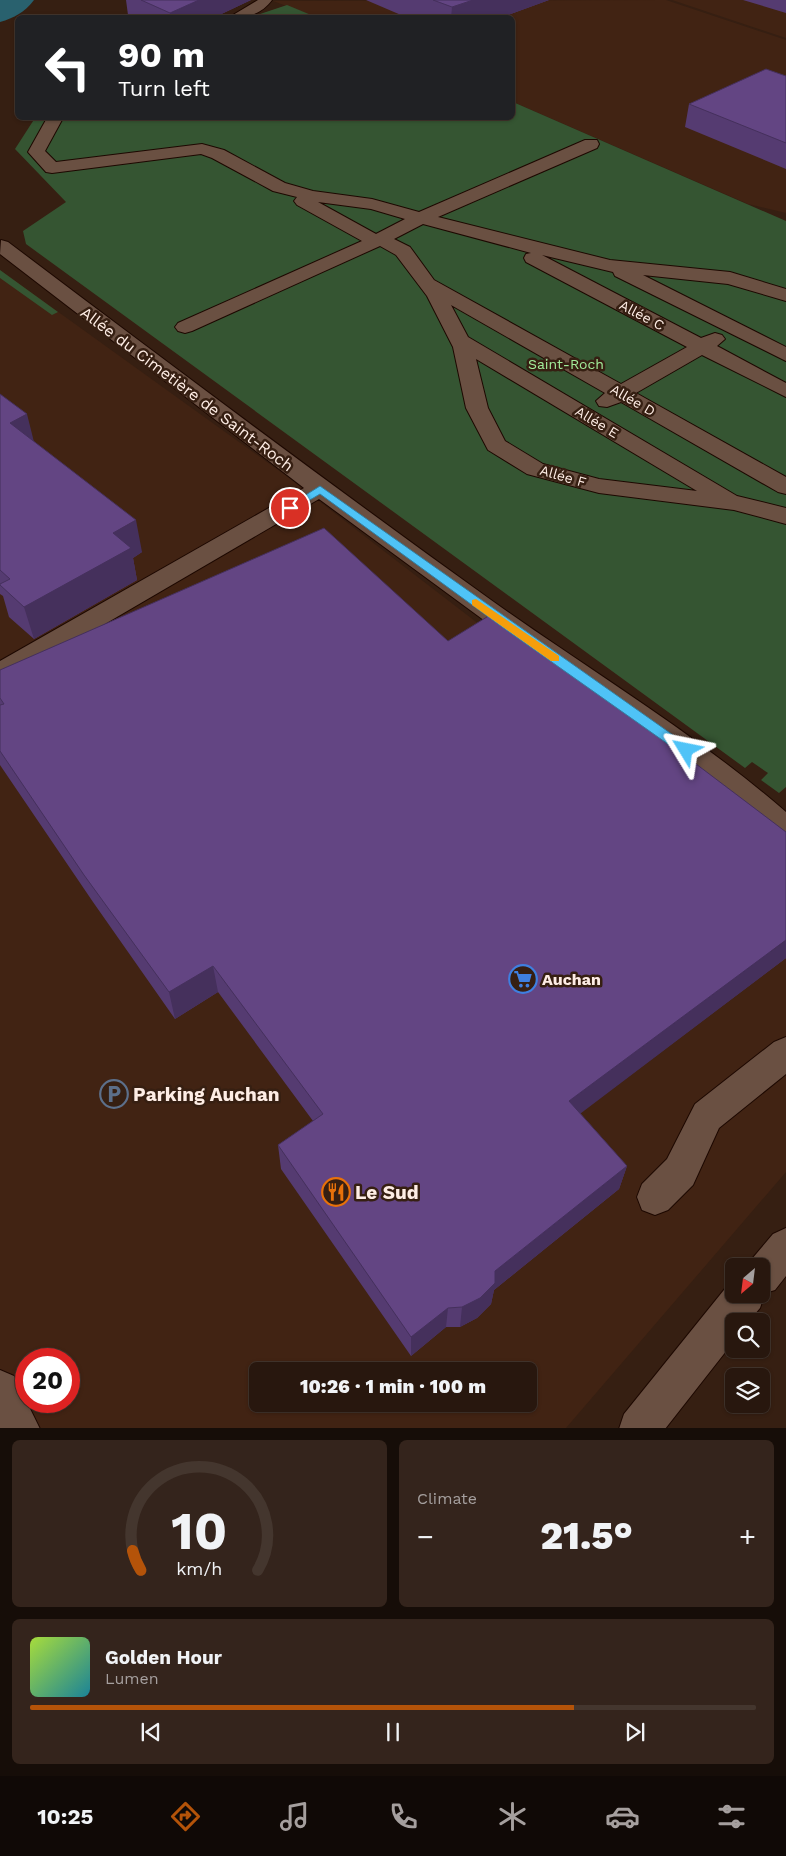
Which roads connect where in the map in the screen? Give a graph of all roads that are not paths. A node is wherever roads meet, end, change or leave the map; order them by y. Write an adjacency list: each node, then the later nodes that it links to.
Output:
1 (265, 0): 2 (street)
2 (240, 15)
3 (54, 120): 5 (street)
4 (591, 144): 6 (street)
5 (279, 187): 6 (street); 8 (street, Allée F)
6 (420, 218): 7 (street); 8 (street)
7 (497, 239): 10 (street); 16 (street, Allée C)
8 (378, 240): 11 (street, Allée F); 13 (street)
9 (2, 246): 22 (street, Allée du Cimetière de Saint-Roch)
10 (610, 266): 12 (street); 14 (street)
11 (427, 283): 15 (street, Allée F); 19 (street, Allée D)
12 (786, 295)
13 (186, 327)
14 (733, 328): 16 (street); 17 (street)
15 (459, 340): 20 (street, Allée E); 23 (street, Allée F)
16 (702, 346): 18 (street, Allée C); 19 (street)
17 (786, 355)
18 (786, 391)
19 (620, 393): 20 (street); 21 (street, Allée D)
20 (584, 414): 23 (street, Allée E)
21 (786, 487)
22 (320, 489): 25 (street); 26 (street, Allée du Cimetière de Saint-Roch)
23 (734, 504): 24 (street, Allée F)
24 (786, 516)
25 (0, 673)
26 (786, 830)
27 (786, 1053): 28 (street)
28 (655, 1197)
29 (739, 1303): 32 (street)
30 (0, 1390): 31 (street)
31 (20, 1428)
32 (639, 1428)

